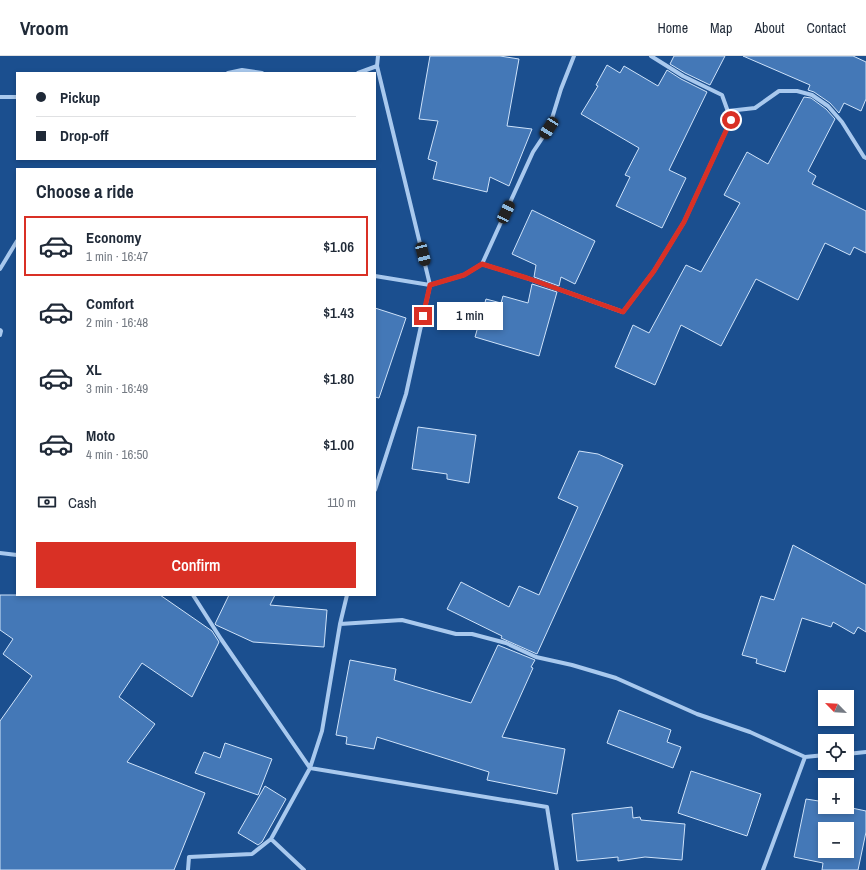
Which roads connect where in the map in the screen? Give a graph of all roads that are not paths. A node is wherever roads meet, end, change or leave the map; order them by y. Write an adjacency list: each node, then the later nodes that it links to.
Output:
1 (378, 56): 4 (street)
2 (574, 56): 13 (street)
3 (651, 56): 10 (street)
4 (377, 66): 7 (street); 16 (street)
5 (233, 72): 6 (street)
6 (255, 72)
7 (361, 72)
8 (0, 97): 9 (street)
9 (16, 97)
10 (728, 111): 11 (street); 13 (street)
11 (866, 158)
12 (16, 243): 14 (street)
13 (482, 264): 16 (street)
14 (0, 269)
15 (376, 276): 16 (street)
16 (430, 285): 19 (street)
17 (0, 330): 18 (street)
18 (0, 335)
19 (376, 487)
20 (0, 553): 21 (street)
21 (16, 555)
22 (194, 596): 29 (street)
23 (347, 596): 24 (street)
24 (340, 624): 28 (street); 29 (street)
25 (866, 752): 26 (street)
26 (854, 753)
27 (818, 756): 28 (street)
28 (805, 757): 34 (street)
29 (310, 768): 30 (street); 33 (street)
30 (271, 840): 31 (street); 32 (street)
31 (188, 870)
32 (304, 870)
33 (557, 870)
34 (763, 870)

